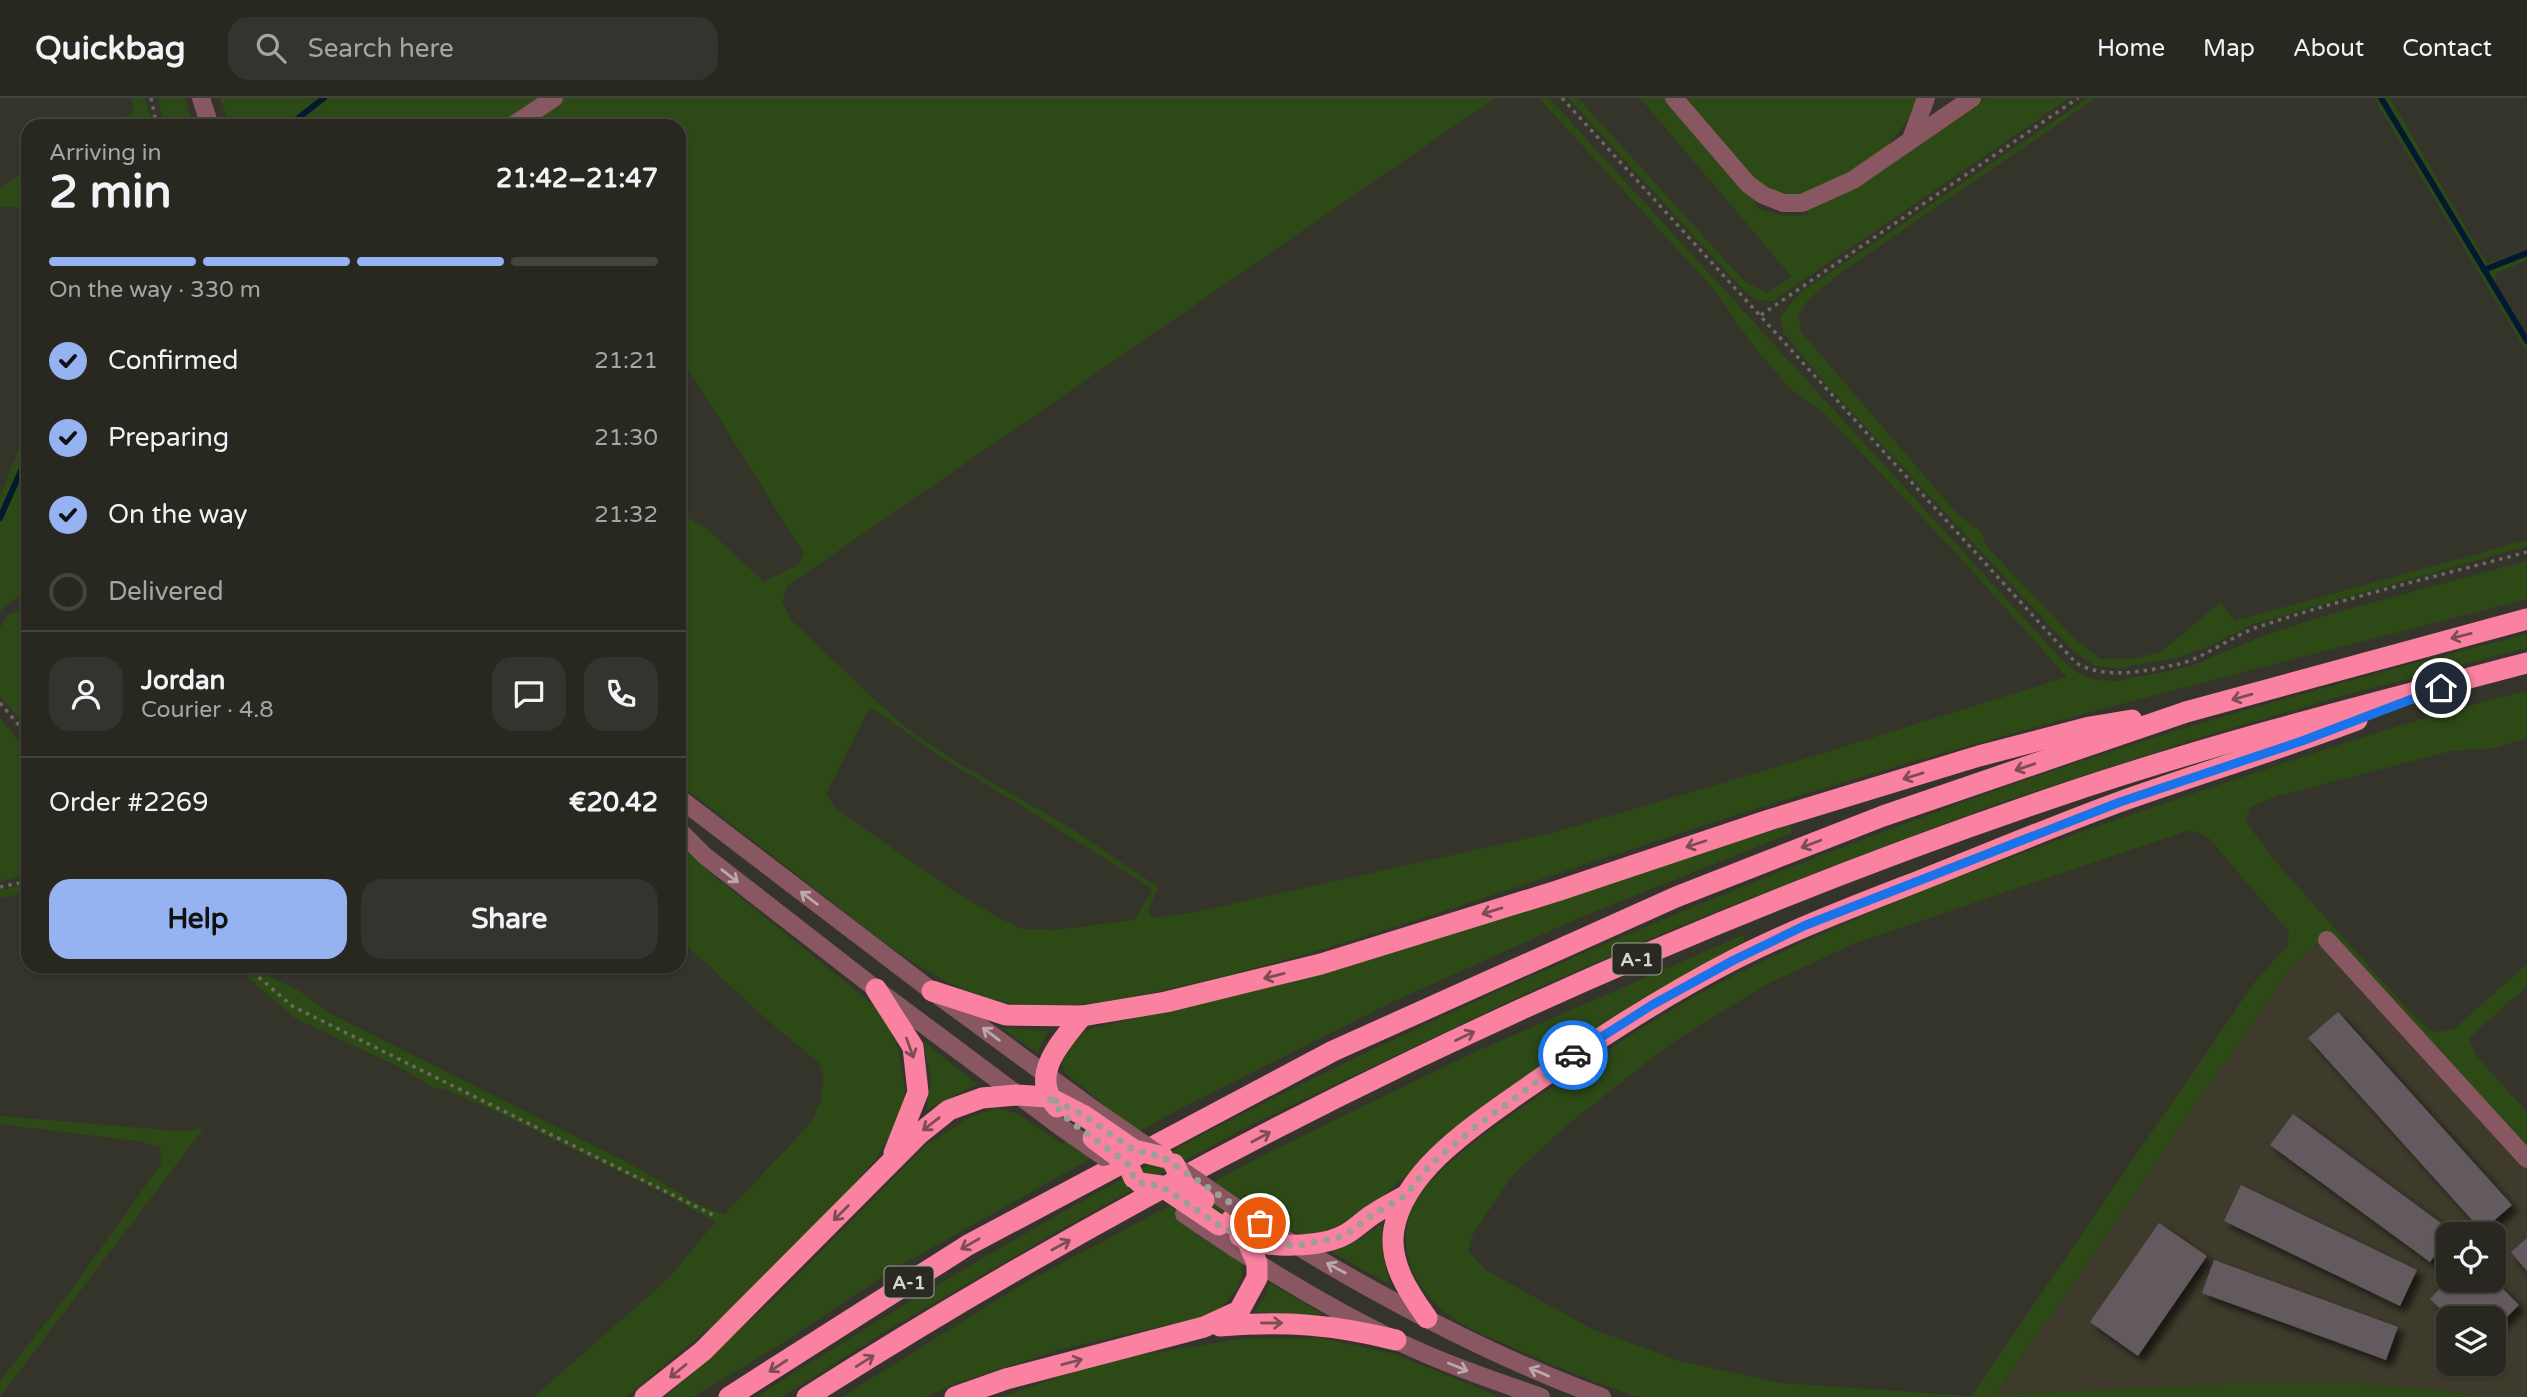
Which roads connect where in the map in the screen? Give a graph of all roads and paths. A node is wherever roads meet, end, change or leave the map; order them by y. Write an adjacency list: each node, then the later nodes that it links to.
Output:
1 (151, 98): 9 (path)
2 (201, 98): 10 (street)
3 (554, 98): 11 (street)
4 (1562, 98): 13 (path)
5 (1674, 98): 12 (street)
6 (1926, 98): 12 (street)
7 (1972, 98): 12 (street)
8 (2078, 98): 13 (path)
9 (156, 119)
10 (207, 119)
11 (522, 119)
12 (1911, 139)
13 (1761, 315): 14 (path)
14 (2527, 552)
15 (2527, 619): 19 (highway, A-1, one-way to 19)
16 (2527, 663): 17 (highway, A-1)
17 (2464, 679): 36 (highway); 47 (highway, A-1, one-way to 17)
18 (0, 703): 20 (path)
19 (2186, 712): 29 (highway, one-way to 29); 46 (highway, A-1, one-way to 46)
20 (21, 728)
21 (686, 803): 28 (street, one-way to 21)
22 (686, 837): 27 (street, one-way to 27)
23 (21, 882): 24 (path)
24 (0, 887)
25 (2327, 940): 34 (street)
26 (254, 973): 37 (path)
27 (876, 989): 31 (street); 35 (highway, one-way to 35)
28 (932, 991): 29 (highway); 30 (street, one-way to 28)
29 (1082, 1016): 30 (highway)
30 (1046, 1075): 32 (highway); 33 (street)
31 (1016, 1096): 32 (highway); 33 (street); 35 (highway, one-way to 35)
32 (1048, 1097): 33 (highway)
33 (1076, 1118): 38 (highway, bridge); 38 (highway, bridge)
34 (2527, 1159)
35 (889, 1164): 45 (highway, one-way to 45)
36 (1405, 1196): 40 (highway); 42 (highway)
37 (717, 1217)
38 (1225, 1222): 39 (highway); 40 (street); 41 (street)
39 (1247, 1240): 40 (highway); 41 (highway)
40 (1296, 1246): 42 (street, one-way to 40)
41 (1257, 1263): 43 (highway); 44 (street)
42 (1427, 1318): 50 (street, one-way to 42)
43 (1204, 1327): 44 (highway, one-way to 44); 48 (highway, one-way to 43)
44 (1396, 1340): 49 (street, one-way to 49)
45 (645, 1397)
46 (729, 1397)
47 (807, 1397)
48 (955, 1397)
49 (1541, 1397)
50 (1602, 1397)

